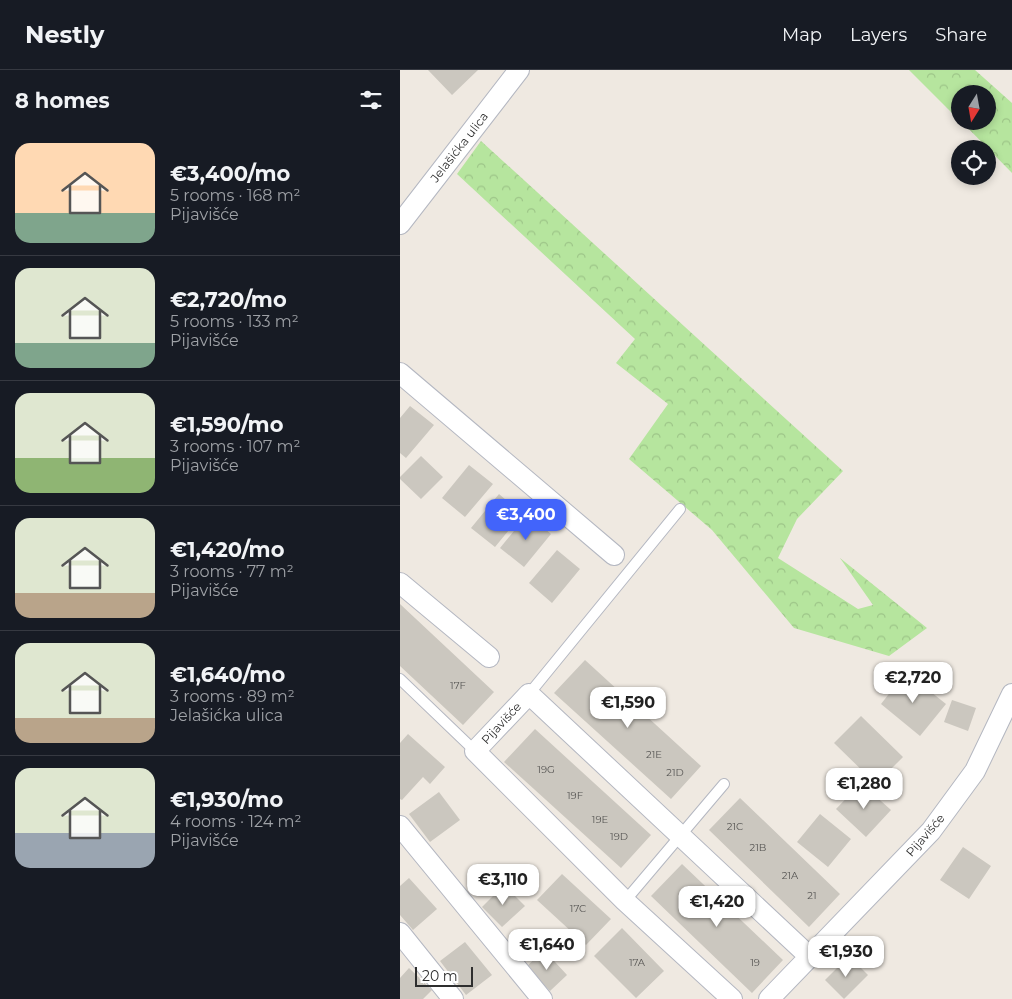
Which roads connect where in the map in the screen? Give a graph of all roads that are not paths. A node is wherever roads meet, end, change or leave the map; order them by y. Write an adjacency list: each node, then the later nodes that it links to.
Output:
1 (519, 70): 2 (street, Jelašićka ulica)
2 (400, 224)
3 (400, 373): 5 (street)
4 (680, 509): 9 (lane)
5 (614, 555)
6 (400, 583): 7 (street)
7 (489, 657)
8 (400, 679): 11 (lane)
9 (529, 694): 11 (street, Pijavišće); 14 (street, Pijavišće)
10 (1012, 694): 17 (street, Pijavišće)
11 (475, 752): 15 (street, Pijavišće)
12 (724, 784): 14 (lane)
13 (400, 826): 19 (street)
14 (680, 834): 15 (lane); 17 (street, Pijavišće)
15 (625, 900): 20 (street, Pijavišće)
16 (400, 933): 18 (street)
17 (810, 957): 21 (street, Pijavišće)
18 (453, 999)
19 (542, 999)
20 (732, 999)
21 (769, 999)

